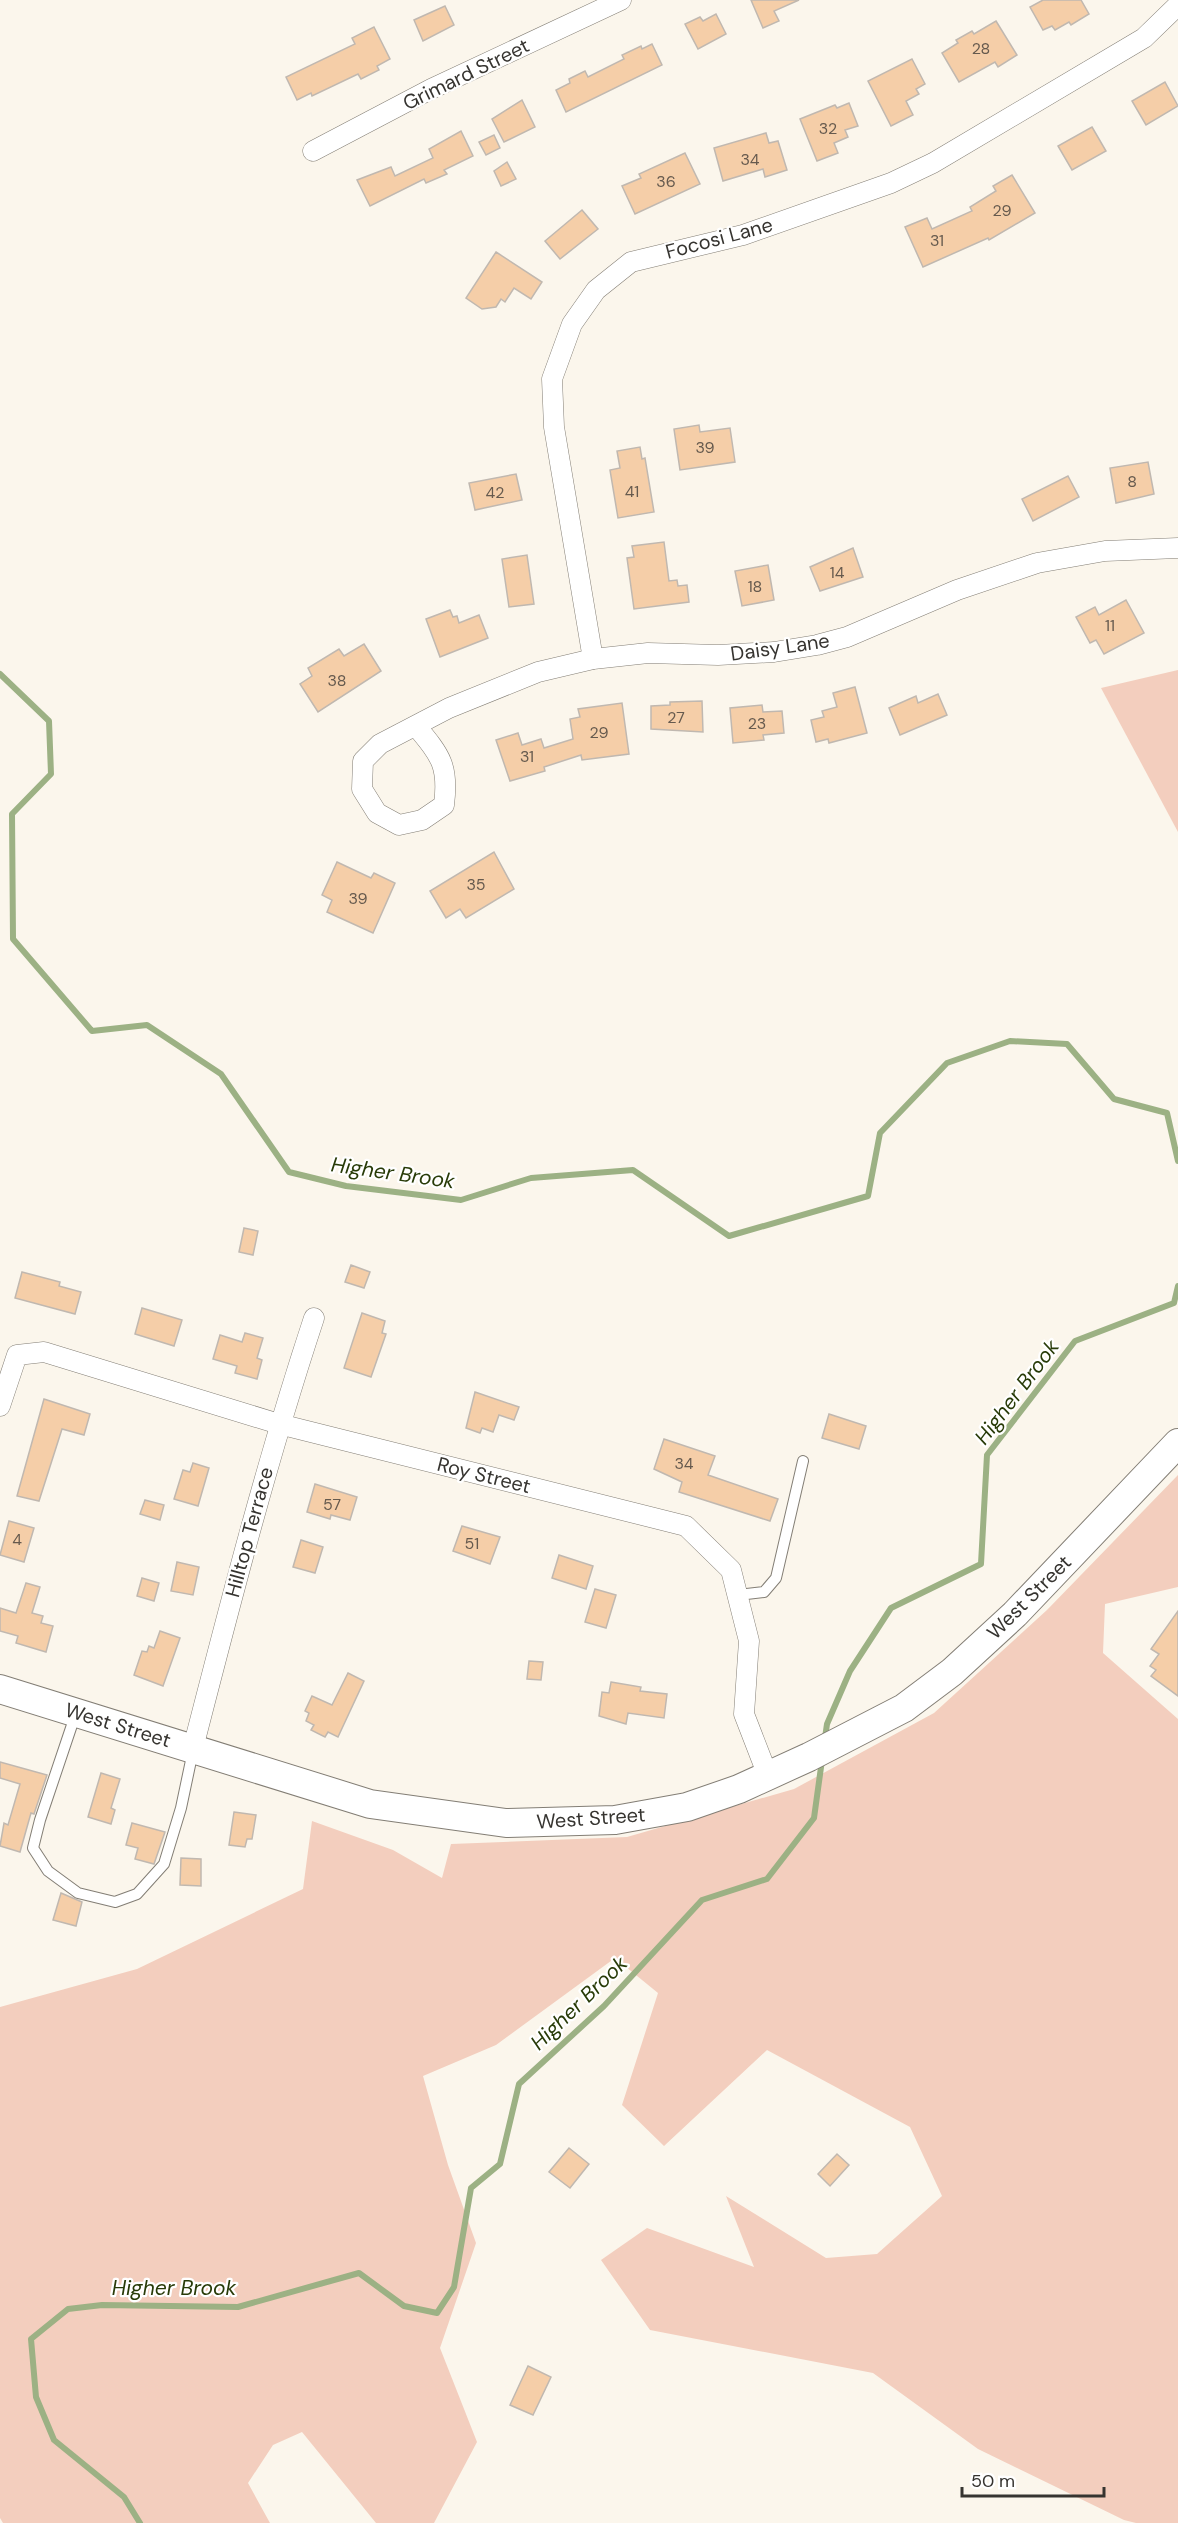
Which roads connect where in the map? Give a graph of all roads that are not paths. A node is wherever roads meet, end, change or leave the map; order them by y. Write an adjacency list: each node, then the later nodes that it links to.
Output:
1 (621, 0): 3 (street, Grimard Street)
2 (1178, 5): 5 (street, Focosi Lane)
3 (313, 151)
4 (1178, 548): 5 (street, Daisy Lane)
5 (593, 659): 6 (street, Daisy Lane)
6 (416, 726): 6 (street, Daisy Lane)
7 (314, 1318): 9 (street, Hilltop Terrace)
8 (0, 1406): 9 (street, Roy Street)
9 (279, 1424): 12 (street, Roy Street); 15 (street, Hilltop Terrace)
10 (1178, 1443): 16 (main road, West Street)
11 (803, 1461): 12 (lane)
12 (738, 1595): 16 (street, Roy Street)
13 (0, 1689): 14 (main road, West Street)
14 (76, 1712): 15 (main road, West Street); 15 (lane)
15 (193, 1748): 16 (main road, West Street)
16 (768, 1776)

